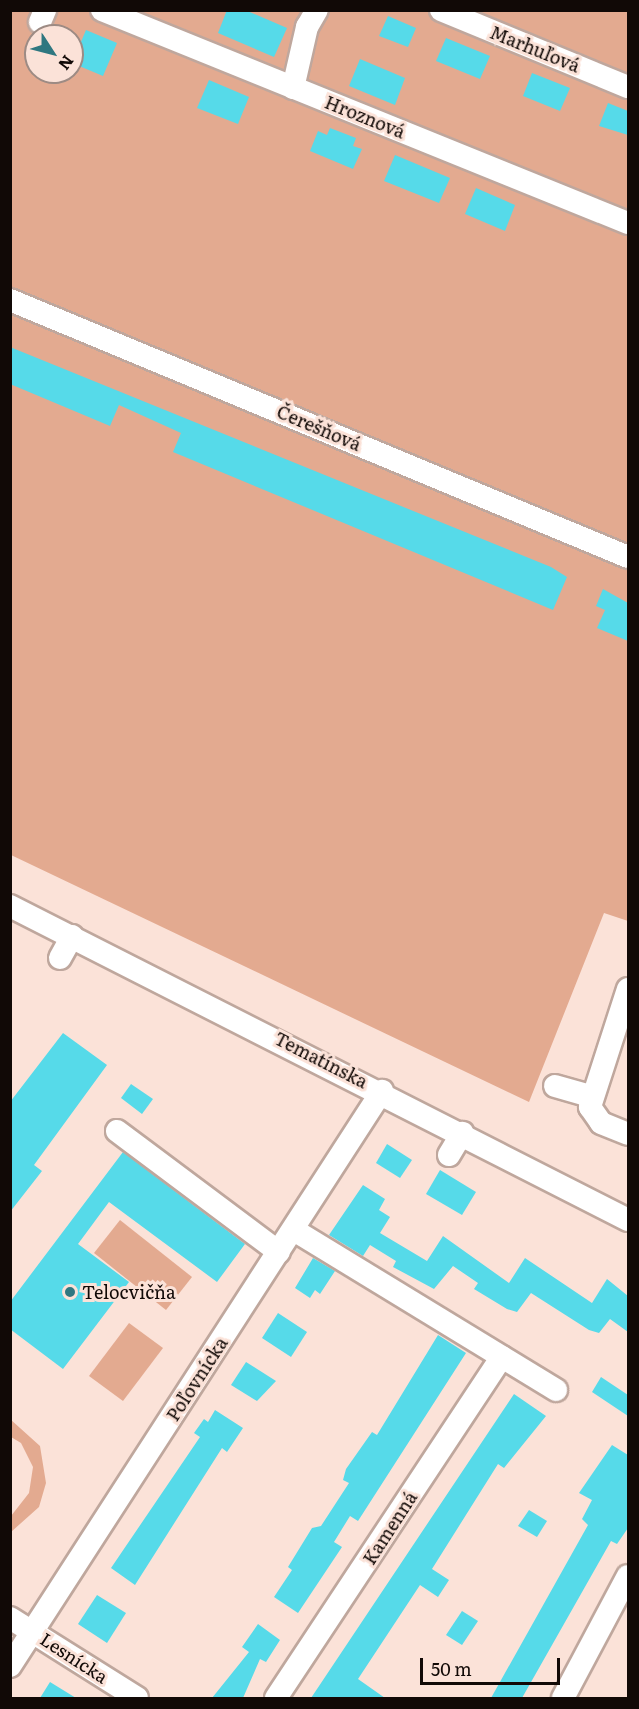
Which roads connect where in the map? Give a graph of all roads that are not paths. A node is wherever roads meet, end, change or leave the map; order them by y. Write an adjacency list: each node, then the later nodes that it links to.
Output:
1 (102, 10): 5 (street, Hroznová)
2 (317, 10): 5 (street)
3 (441, 10): 4 (street, Marhuľová)
4 (628, 87)
5 (293, 88): 6 (street, Hroznová)
6 (628, 223)
7 (10, 300): 8 (street, Čerešňová)
8 (628, 557)
9 (10, 906): 10 (street, Tematínska)
10 (72, 936): 11 (street); 14 (street, Tematínska)
11 (60, 958)
12 (628, 989): 15 (street)
13 (555, 1086): 15 (street)
14 (382, 1091): 18 (street, Tematínska); 21 (street, Poľovnícka)
15 (591, 1095): 16 (street)
16 (627, 1126)
17 (117, 1131): 22 (street)
18 (462, 1133): 19 (street); 20 (street, Tematínska)
19 (449, 1155)
20 (628, 1220)
21 (294, 1230): 22 (street, Poľovnícka); 23 (street)
22 (279, 1252): 27 (street, Poľovnícka)
23 (502, 1357): 24 (street); 30 (street, Kamenná)
24 (556, 1390)
25 (628, 1576): 31 (street)
26 (10, 1618): 27 (street, Lesnícka)
27 (33, 1631): 28 (street, Poľovnícka); 29 (street, Lesnícka)
28 (10, 1666)
29 (138, 1698)
30 (276, 1698)
31 (563, 1698)

